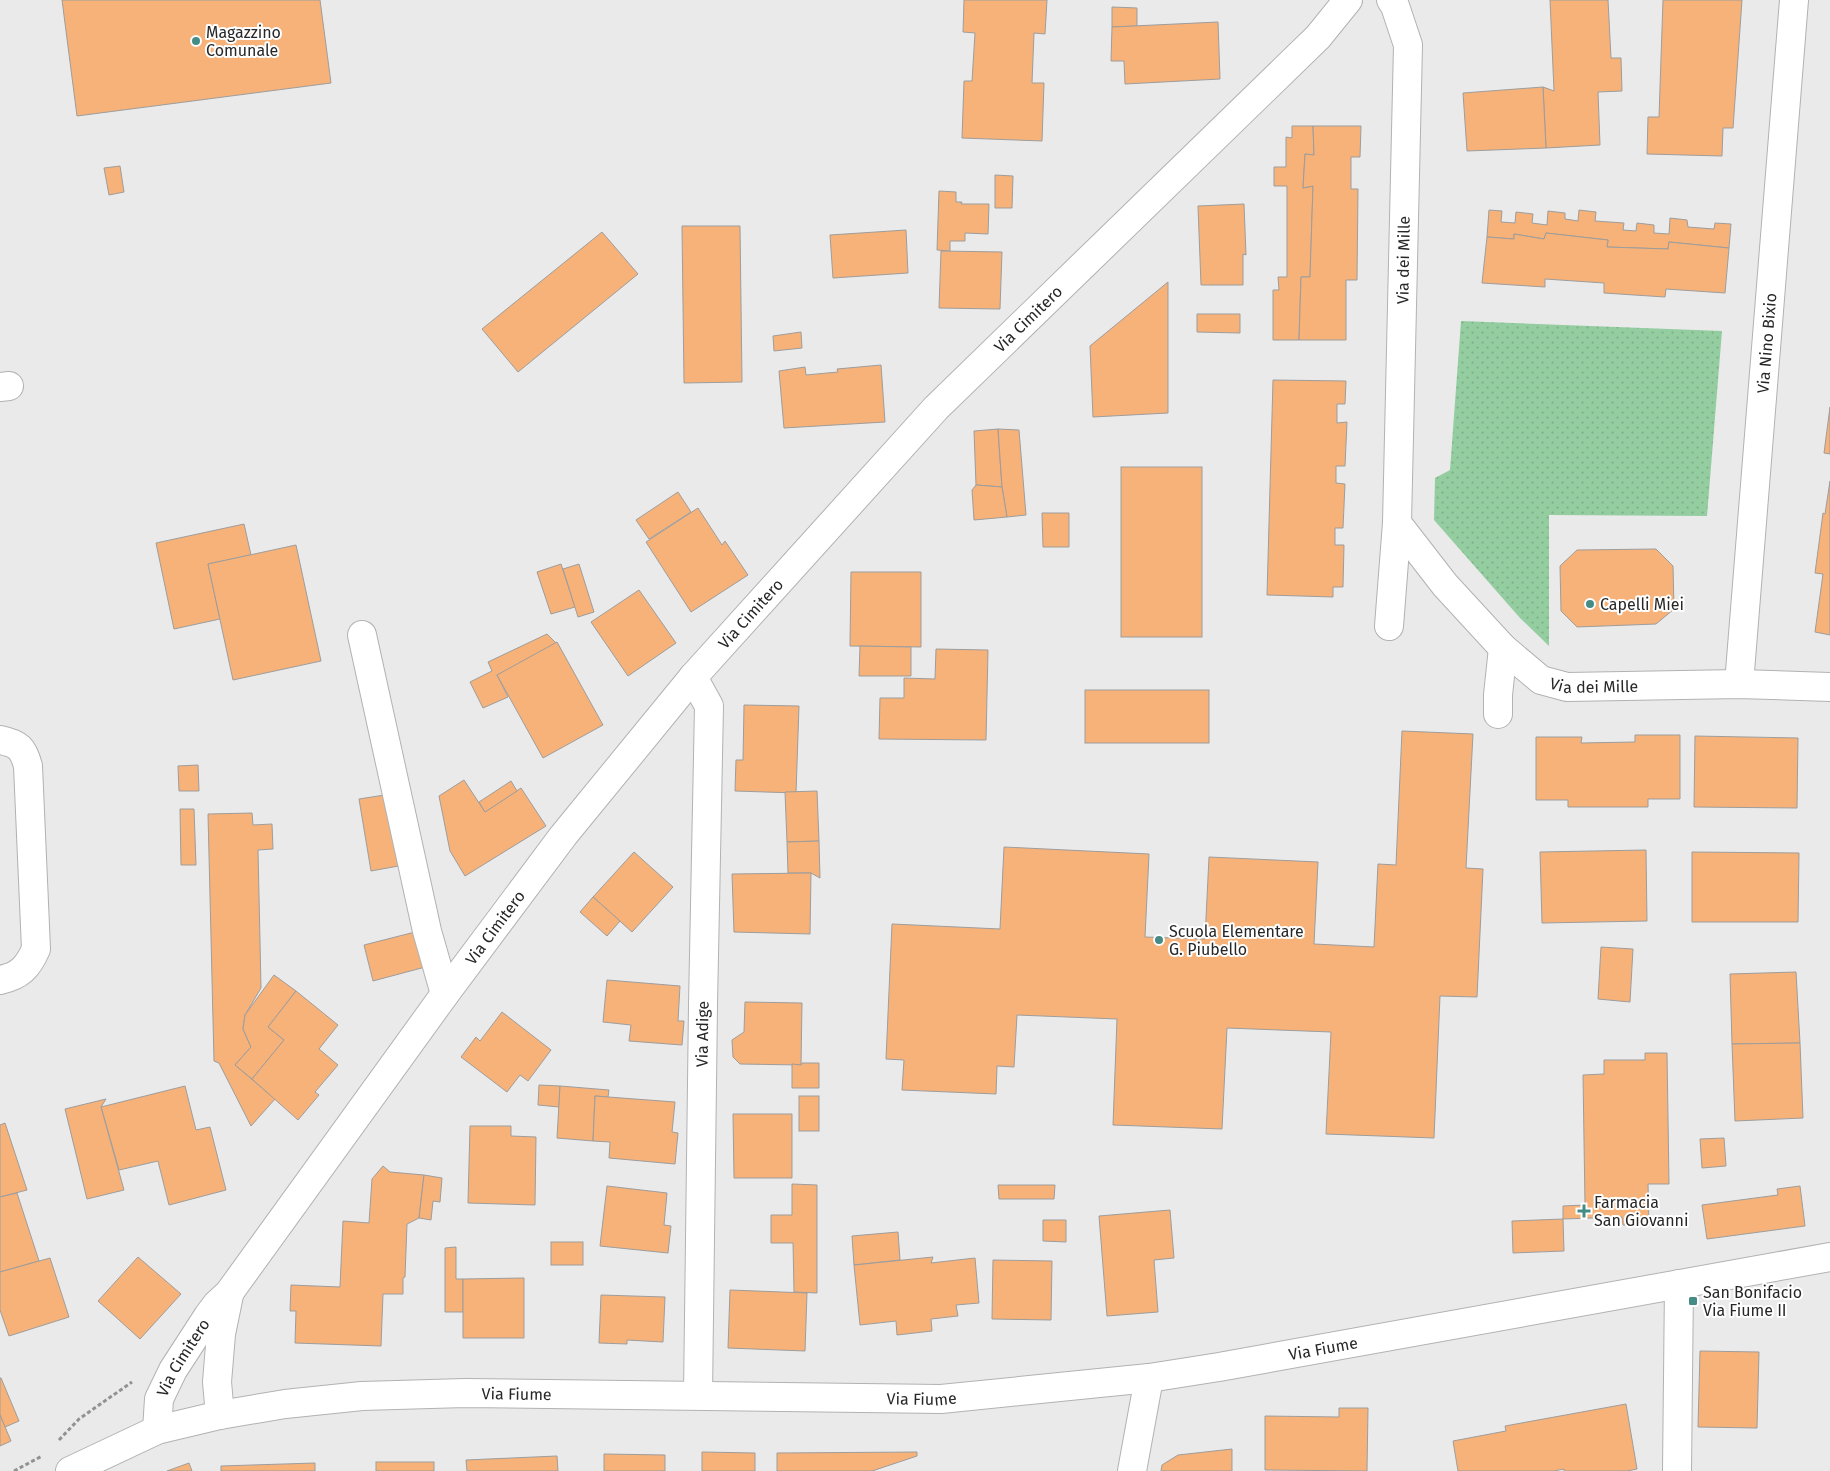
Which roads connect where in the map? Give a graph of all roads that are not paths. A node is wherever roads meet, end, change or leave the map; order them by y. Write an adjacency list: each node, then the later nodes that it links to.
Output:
1 (1348, 0): 8 (street, Via Cimitero)
2 (1391, 0): 4 (street, Via dei Mille)
3 (1794, 0): 9 (street, Via Nino Bixio)
4 (1397, 523): 5 (street, Via dei Mille); 7 (street, Via dei Mille)
5 (1389, 626)
6 (362, 635): 14 (street)
7 (1503, 648): 9 (street, Via dei Mille); 11 (street)
8 (693, 676): 14 (street, Via Cimitero); 19 (street, Via Adige)
9 (1739, 684): 10 (street, Via dei Mille)
10 (1830, 687)
11 (1498, 714)
12 (0, 740): 13 (street)
13 (0, 980)
14 (445, 994): 17 (street, Via Cimitero)
15 (1830, 1258): 16 (street, Via Fiume)
16 (1679, 1284): 18 (street, Via Fiume); 24 (street)
17 (229, 1293): 20 (street, Via Cimitero); 21 (street, Via Cimitero)
18 (1149, 1378): 19 (street, Via Fiume); 23 (street)
19 (698, 1395): 20 (street, Via Fiume)
20 (220, 1415): 21 (street, Via Fiume)
21 (157, 1430): 22 (street, Via Fiume)
22 (70, 1471)
23 (1132, 1471)
24 (1677, 1471)

